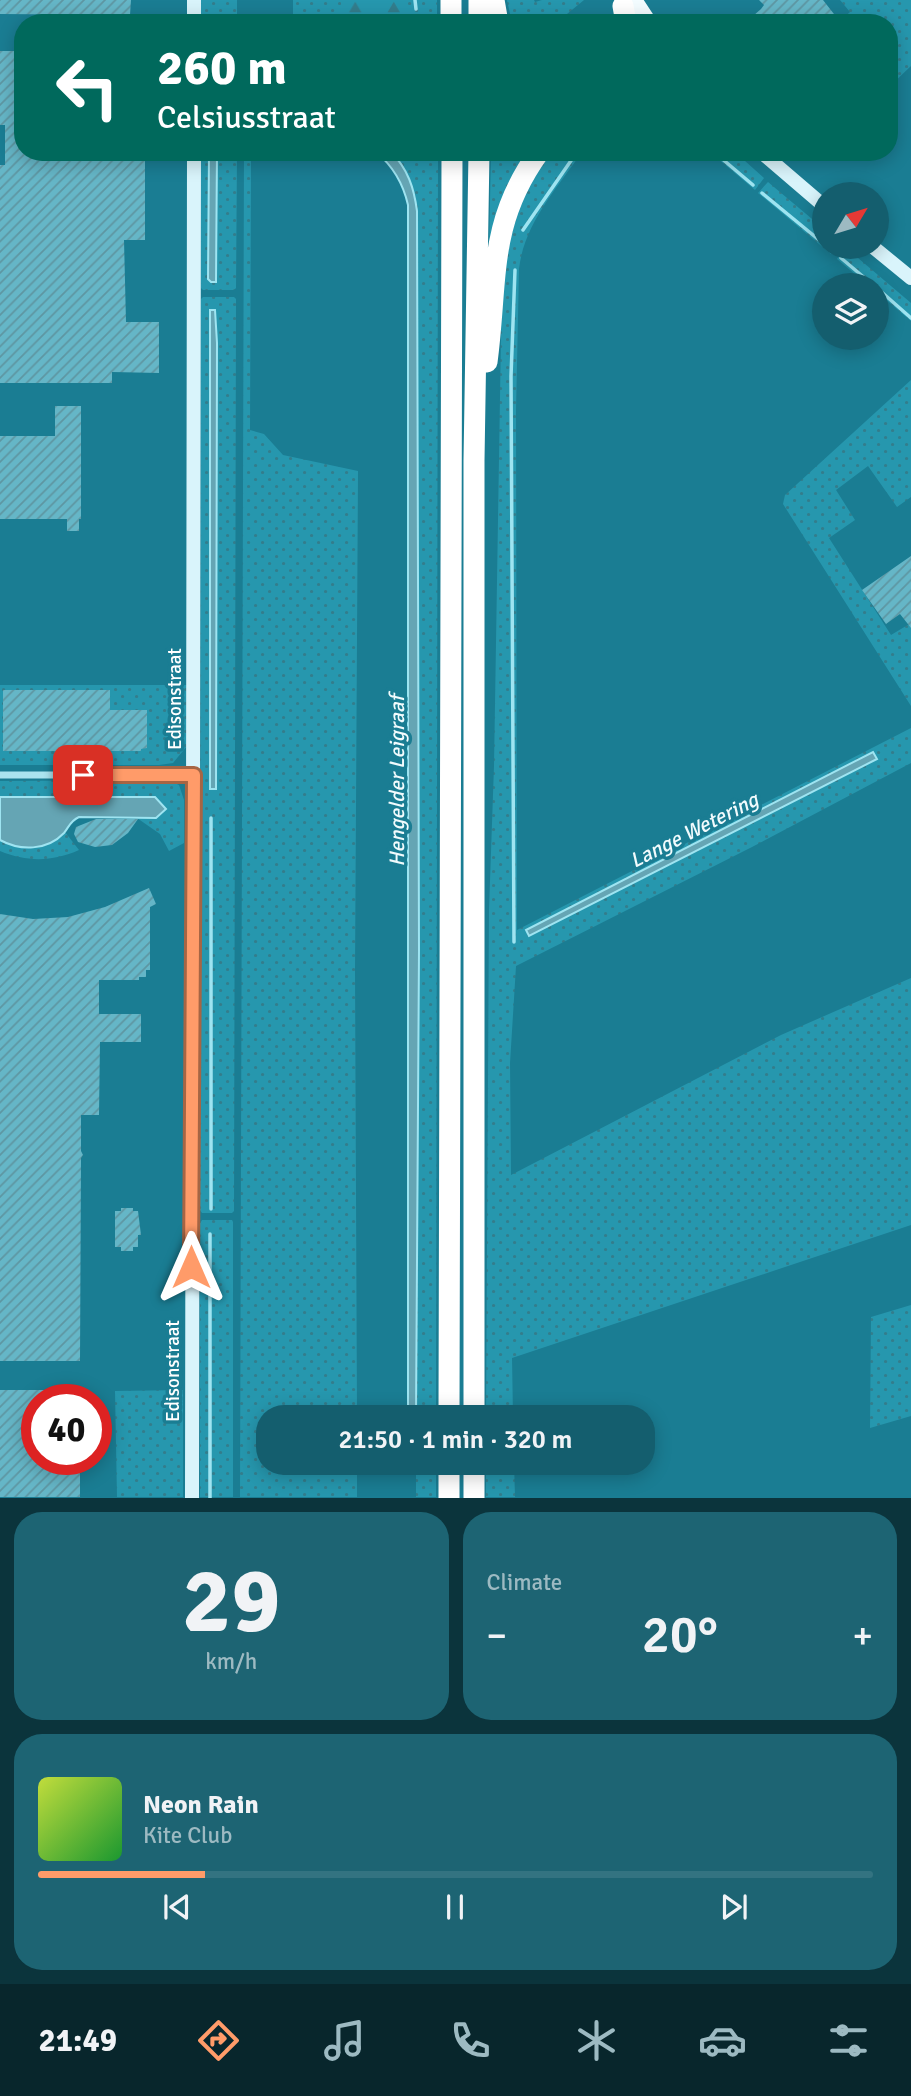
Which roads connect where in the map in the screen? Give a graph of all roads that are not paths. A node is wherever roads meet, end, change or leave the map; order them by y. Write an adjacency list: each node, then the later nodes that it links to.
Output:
1 (194, 161): 11 (street, Edisonstraat)
2 (452, 161): 12 (highway)
3 (479, 161): 9 (highway)
4 (533, 161): 9 (highway)
5 (772, 161): 6 (street)
6 (812, 196)
7 (888, 259): 8 (street)
8 (911, 278)
9 (474, 461): 13 (highway)
10 (0, 775): 11 (street)
11 (194, 775): 16 (street, Edisonstraat)
12 (449, 1405)
13 (474, 1405)
14 (449, 1475): 17 (highway)
15 (474, 1475): 18 (highway)
16 (192, 1497)
17 (449, 1497)
18 (474, 1497)

